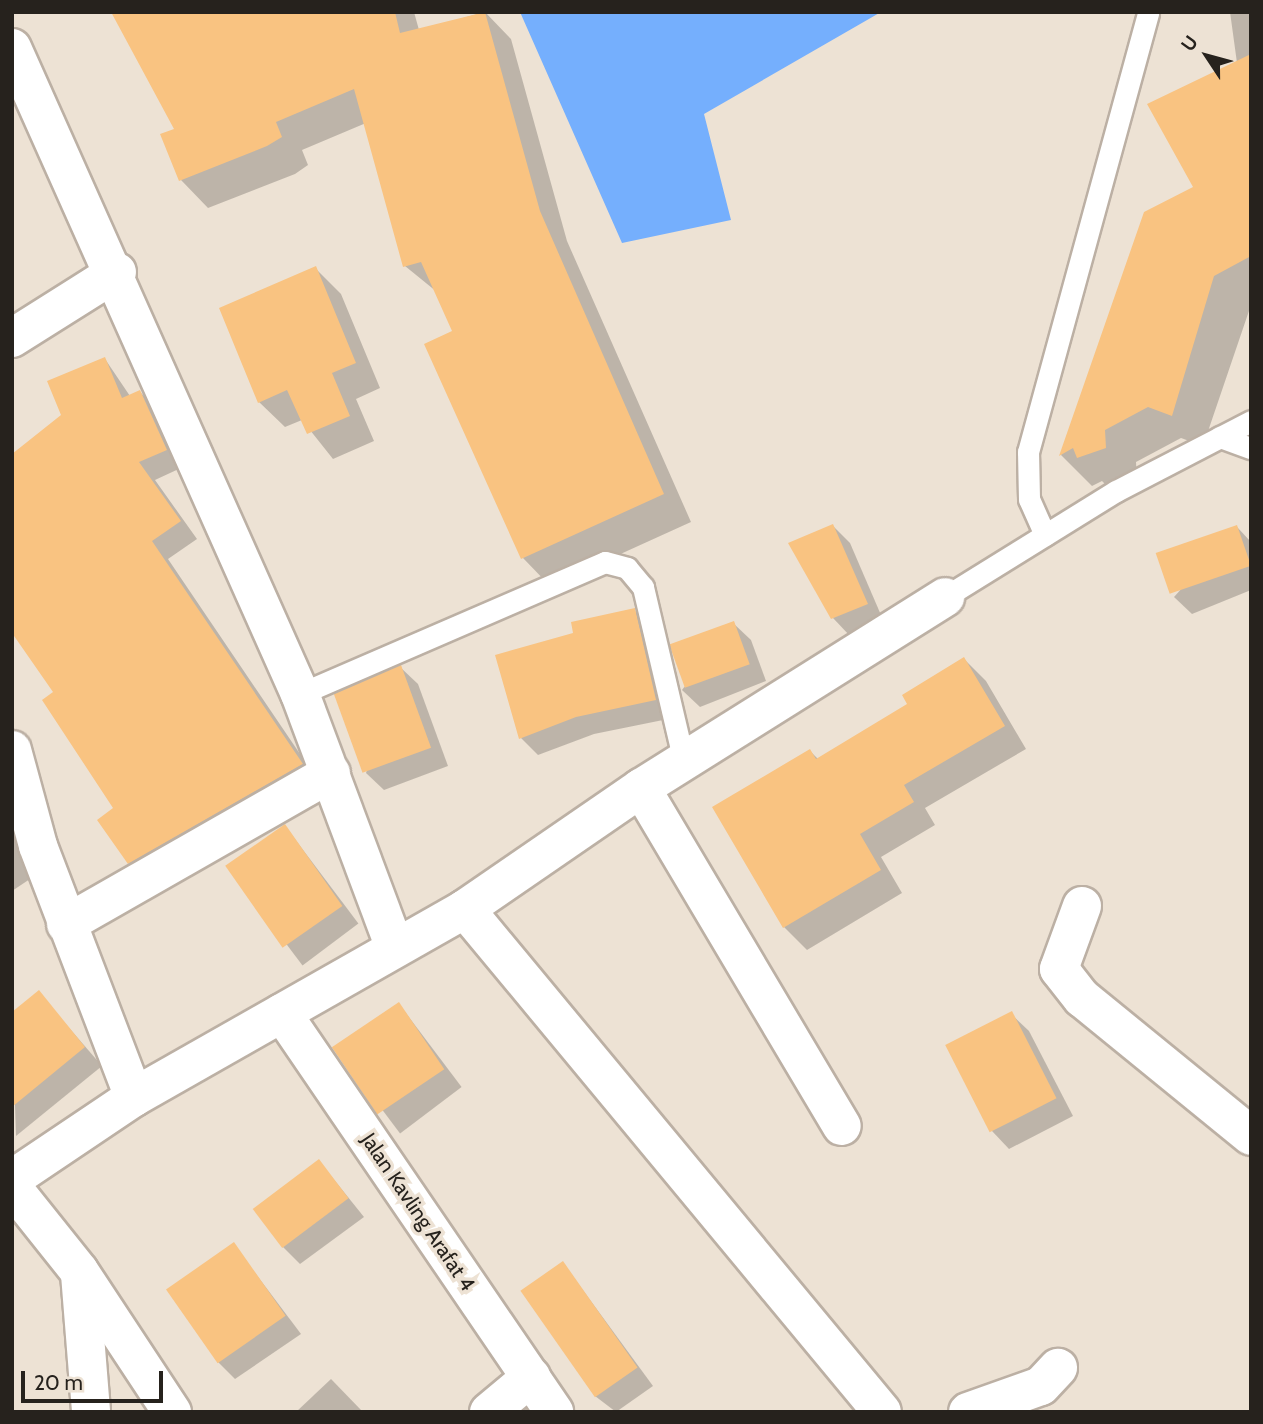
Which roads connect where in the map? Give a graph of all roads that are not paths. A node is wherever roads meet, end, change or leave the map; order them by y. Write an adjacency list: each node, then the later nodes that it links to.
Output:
1 (1148, 12): 8 (lane)
2 (12, 48): 3 (street)
3 (117, 272): 4 (street); 10 (street)
4 (12, 338)
5 (1251, 421): 6 (lane)
6 (1220, 437): 7 (lane); 8 (lane)
7 (1251, 448)
8 (1045, 535): 9 (lane)
9 (946, 597): 12 (street)
10 (300, 694): 12 (lane); 13 (street)
11 (12, 750): 15 (street)
12 (684, 762): 14 (street)
13 (331, 773): 18 (street); 19 (street)
14 (641, 788): 17 (street); 22 (street)
15 (25, 857): 18 (street)
16 (1082, 906): 23 (street)
17 (464, 909): 19 (street); 29 (street)
18 (66, 924): 21 (street)
19 (394, 948): 20 (street)
20 (282, 1013): 21 (street); 28 (street, Jalan Kavling Arafat 4)
21 (134, 1097): 24 (street)
22 (842, 1126)
23 (1250, 1132)
24 (12, 1179)
25 (12, 1187): 26 (street)
26 (79, 1271): 30 (street); 31 (street)
27 (1058, 1368): 34 (street)
28 (531, 1377): 32 (street); 33 (street, Jalan Kavling Arafat 4)
29 (880, 1411)
30 (91, 1412)
31 (172, 1412)
32 (489, 1412)
33 (554, 1412)
34 (968, 1412)

